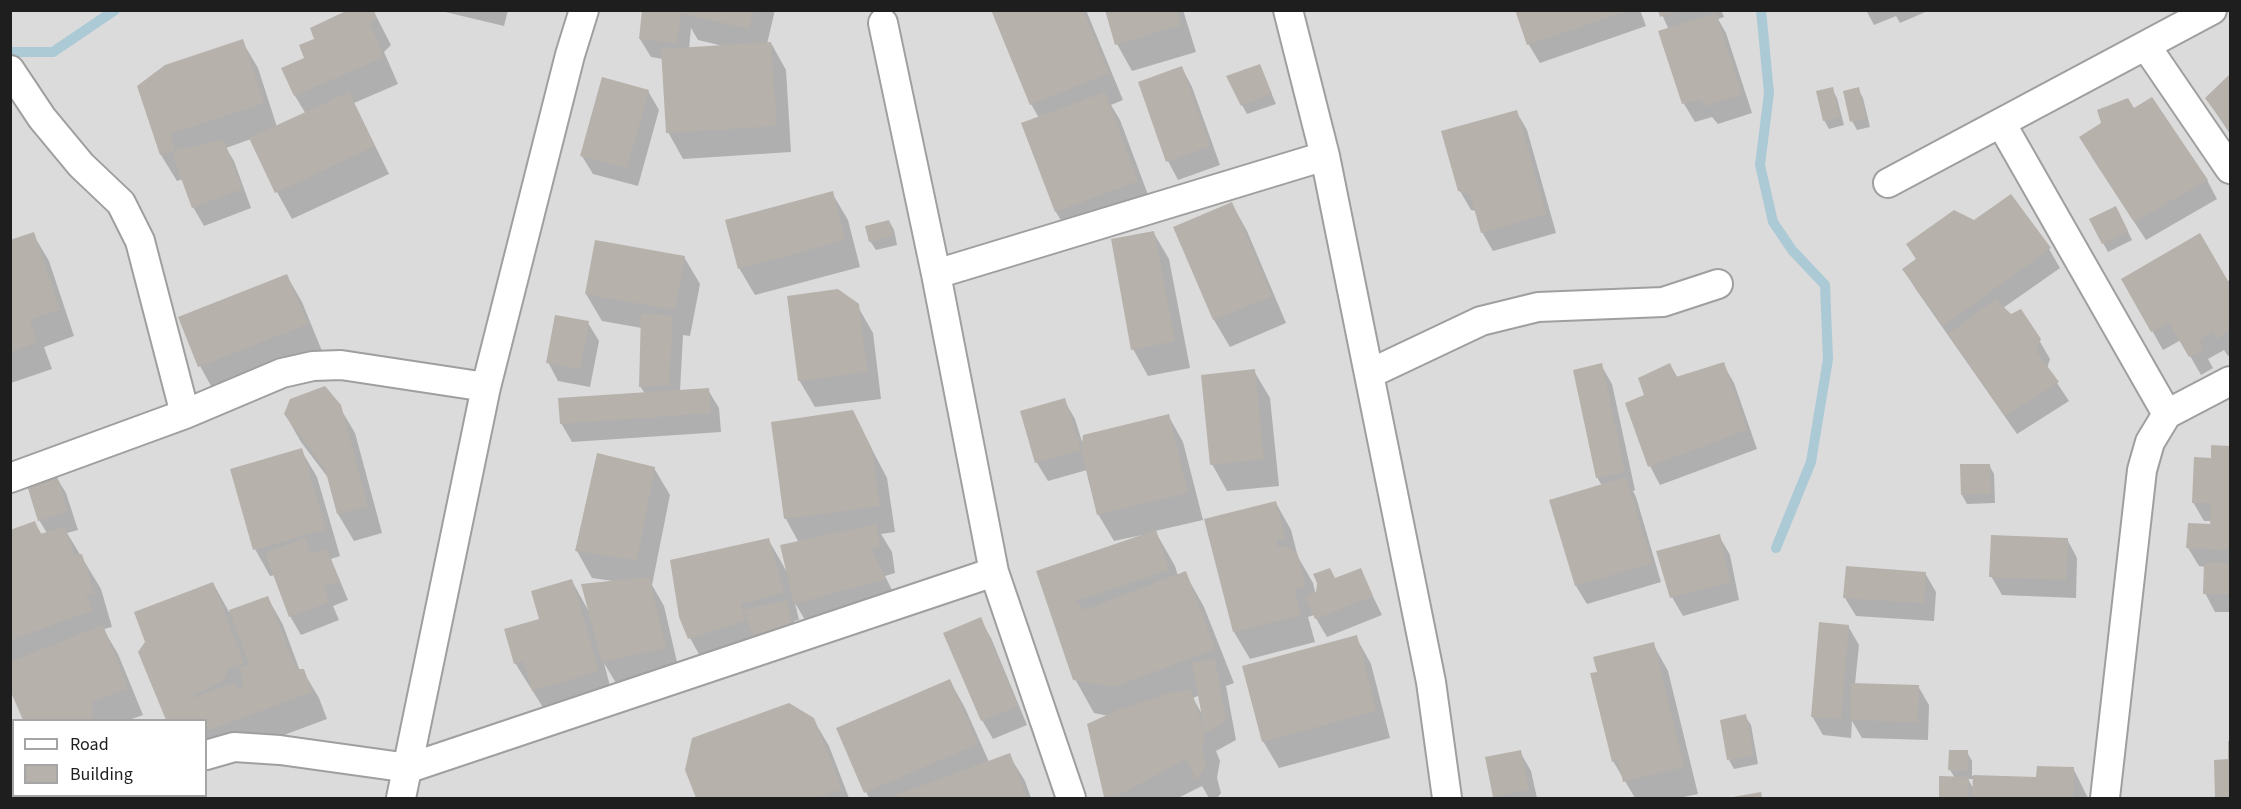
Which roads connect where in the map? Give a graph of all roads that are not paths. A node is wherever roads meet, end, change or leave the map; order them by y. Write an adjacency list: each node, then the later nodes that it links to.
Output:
1 (584, 10): 15 (street)
2 (1288, 10): 8 (street)
3 (2212, 10): 5 (street)
4 (883, 23): 11 (street)
5 (2146, 46): 7 (street); 9 (street)
6 (10, 70): 16 (street)
7 (2001, 123): 10 (street); 17 (street)
8 (1325, 156): 11 (street); 13 (street)
9 (2230, 169)
10 (1888, 183)
11 (936, 274): 19 (street)
12 (1718, 284): 13 (street)
13 (1369, 374): 22 (street)
14 (2230, 381): 17 (street)
15 (486, 387): 16 (street); 21 (street)
16 (185, 414): 18 (street)
17 (2167, 414): 25 (street)
18 (10, 478)
19 (994, 572): 21 (street); 24 (street)
20 (207, 755): 21 (street)
21 (409, 768): 23 (street)
22 (1443, 797)
23 (401, 798)
24 (1071, 798)
25 (2105, 798)

